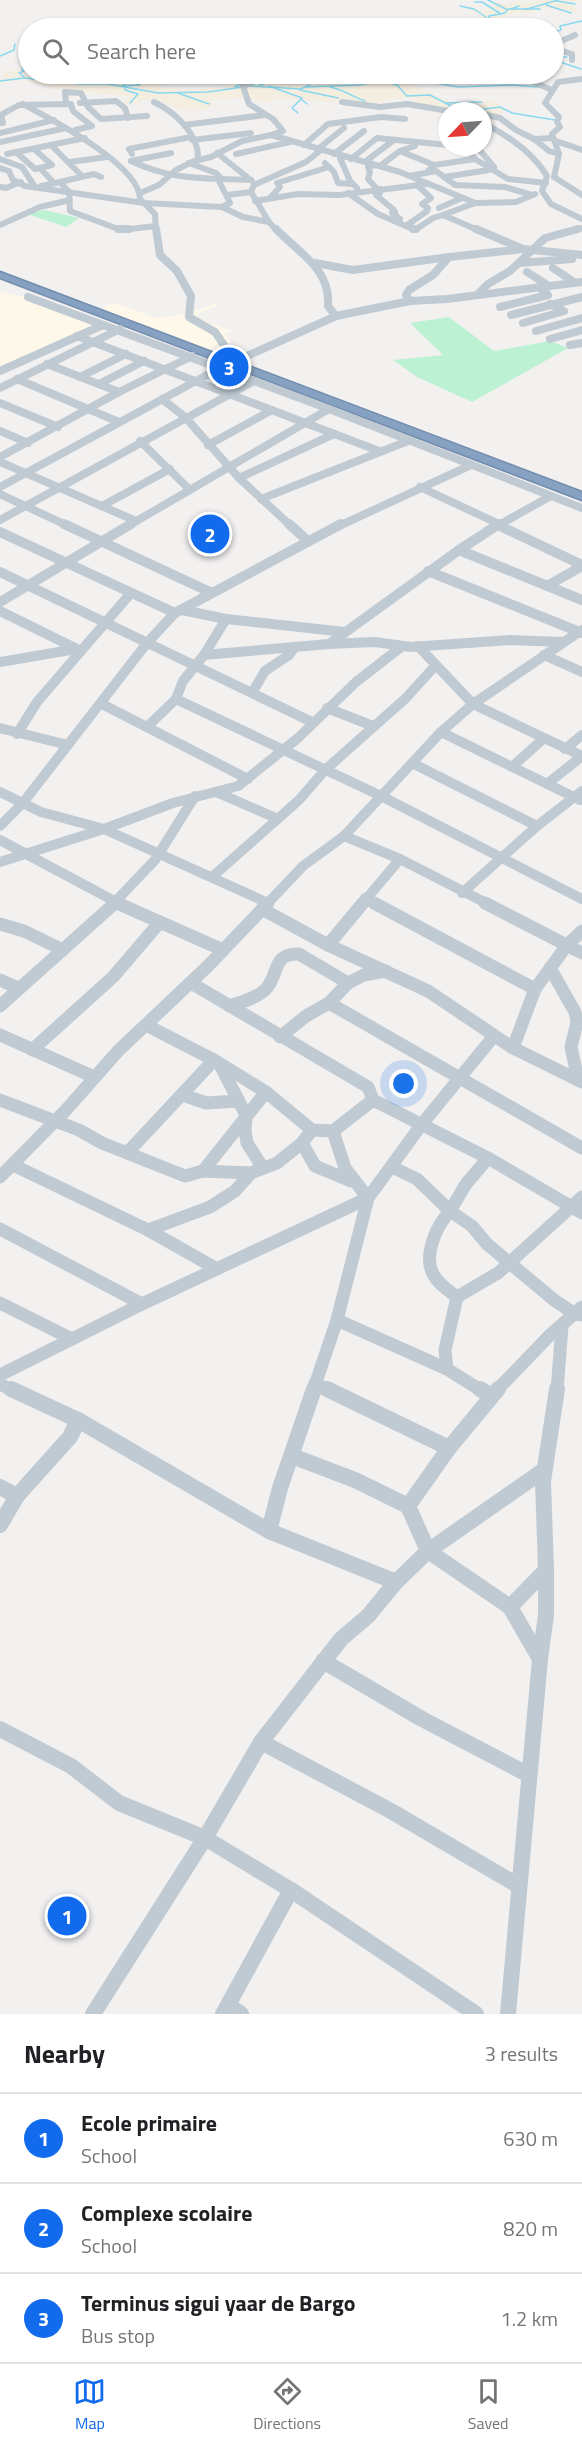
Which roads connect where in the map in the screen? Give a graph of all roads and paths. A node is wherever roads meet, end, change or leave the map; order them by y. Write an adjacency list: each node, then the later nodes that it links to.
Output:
1 (578, 33): 2 (street); 3 (street)
2 (582, 39)
3 (564, 40)
4 (564, 52): 6 (street)
5 (582, 54): 6 (street)
6 (572, 60): 7 (street)
7 (567, 70)
8 (582, 79): 9 (street)
9 (564, 81)
10 (248, 84): 22 (street)
11 (538, 84): 13 (street)
12 (556, 84): 13 (street)
13 (552, 90): 55 (street)
14 (154, 102): 35 (street)
15 (342, 102): 21 (street)
16 (85, 103): 18 (street); 18 (street); 27 (street); 27 (street)
17 (23, 104): 18 (street); 20 (street); 25 (street)
18 (65, 104): 25 (street); 42 (street)
19 (0, 106): 20 (street)
20 (13, 107): 32 (street)
21 (438, 109)
22 (265, 115): 26 (street); 37 (street)
23 (147, 116): 27 (street)
24 (492, 116): 45 (street)
25 (47, 117): 30 (street)
26 (250, 117): 28 (street); 34 (street)
27 (128, 118)
28 (234, 119): 31 (street); 44 (street)
29 (405, 119): 63 (street)
30 (54, 120): 36 (street); 40 (street)
31 (215, 121): 33 (street); 47 (street)
32 (1, 123): 40 (street)
33 (198, 123): 35 (street); 52 (street)
34 (256, 124)
35 (184, 125): 51 (street)
36 (66, 128): 42 (street); 58 (street)
37 (282, 129): 44 (street); 46 (street)
38 (344, 129): 66 (street)
39 (492, 129): 48 (street)
40 (10, 130): 43 (street)
41 (364, 131): 72 (street)
42 (77, 132): 50 (street); 77 (street)
43 (0, 133)
44 (242, 134): 47 (street); 53 (street)
45 (524, 134): 48 (street); 54 (street)
46 (271, 135): 53 (street); 57 (street)
47 (225, 136): 49 (street)
48 (504, 136): 96 (street)
49 (214, 137): 52 (street); 65 (street)
50 (85, 138): 60 (street); 82 (street)
51 (191, 138): 52 (street); 61 (street); 80 (street)
52 (205, 138)
53 (254, 138): 65 (street)
54 (534, 139): 55 (street); 70 (street)
55 (554, 139): 67 (street); 70 (street)
56 (394, 140): 59 (street); 79 (street); 85 (street)
57 (290, 142): 63 (street); 71 (street)
58 (0, 143): 77 (street)
59 (425, 144): 62 (street); 68 (street)
60 (51, 145): 64 (street); 81 (street)
61 (162, 145): 78 (street); 83 (street)
62 (438, 145)
63 (304, 146): 66 (street)
64 (34, 149): 69 (street); 86 (street)
65 (222, 150): 71 (street); 80 (street); 114 (street)
66 (320, 150): 72 (street); 73 (street)
67 (582, 150)
68 (400, 151): 87 (street); 92 (street)
69 (16, 152): 77 (street); 93 (street)
70 (559, 153): 96 (street)
71 (236, 154): 84 (street)
72 (334, 154): 79 (street)
73 (314, 156): 89 (street); 114 (street)
74 (464, 156): 92 (street)
75 (475, 156): 88 (street)
76 (482, 156): 88 (street)
77 (3, 157): 94 (street)
78 (132, 157): 82 (street); 83 (street); 95 (street)
79 (347, 158): 85 (street); 111 (street)
80 (198, 159): 83 (street)
81 (68, 160): 82 (street); 86 (street); 99 (street)
82 (112, 160): 100 (street)
83 (180, 160): 101 (street); 107 (street)
84 (244, 160)
85 (366, 161): 87 (street)
86 (54, 163): 93 (street); 97 (street)
87 (377, 166): 102 (street); 120 (street)
88 (487, 166): 90 (street); 98 (street); 110 (street)
89 (329, 167): 111 (street); 130 (street)
90 (457, 167): 92 (street); 98 (street)
91 (0, 168): 108 (street)
92 (435, 168): 102 (street); 105 (street)
93 (38, 169): 94 (street); 109 (street)
94 (25, 171): 106 (street)
95 (158, 172): 100 (street); 101 (street)
96 (550, 173): 110 (street); 119 (street)
97 (67, 174): 99 (street); 109 (street)
98 (464, 174): 105 (street)
99 (82, 176): 104 (street)
100 (128, 176): 123 (street)
101 (171, 176): 107 (street); 123 (street)
102 (409, 176): 112 (street)
103 (0, 177): 108 (street)
104 (101, 177)
105 (444, 177): 113 (street)
106 (30, 178): 108 (street); 117 (street)
107 (220, 179): 114 (street); 126 (street)
108 (16, 182): 116 (street); 117 (street)
109 (57, 183): 117 (street); 129 (street)
110 (546, 183): 122 (street)
111 (352, 184): 121 (street)
112 (429, 184): 115 (street); 118 (street)
113 (455, 184): 118 (street); 128 (street)
114 (252, 185): 126 (street); 132 (street)
115 (417, 185): 120 (street); 143 (street)
116 (0, 187)
117 (35, 187): 129 (street)
118 (438, 187): 131 (street)
119 (578, 188): 127 (street)
120 (378, 189): 121 (street); 139 (street)
121 (360, 191): 124 (street)
122 (542, 191): 128 (street); 135 (street)
123 (140, 192): 134 (street)
124 (348, 194): 130 (street); 139 (street)
125 (485, 194): 133 (street)
126 (227, 195): 136 (street)
127 (582, 195)
128 (530, 196): 133 (street); 135 (street)
129 (70, 197): 134 (street); 141 (street); 142 (street)
130 (270, 198): 132 (street)
131 (462, 198): 133 (street); 137 (street)
132 (255, 201): 140 (street)
133 (474, 202): 137 (street)
134 (144, 203): 136 (street); 142 (street)
135 (549, 203): 138 (street)
136 (222, 207): 140 (street)
137 (441, 212): 143 (street); 146 (street)
138 (582, 219)
139 (396, 221): 143 (street)
140 (269, 222): 149 (street)
141 (0, 225)
142 (156, 226): 180 (street)
143 (406, 226)
144 (582, 228): 145 (street)
145 (534, 250): 146 (street); 147 (street)
146 (524, 252): 148 (street); 150 (street)
147 (582, 257): 150 (street)
148 (448, 259): 149 (street); 160 (street)
149 (315, 263): 164 (street)
150 (519, 263): 157 (street)
151 (553, 268): 154 (street)
152 (527, 272): 155 (street)
153 (0, 277): 168 (highway)
154 (578, 282): 155 (street)
155 (549, 286): 156 (street)
156 (539, 287): 157 (street); 162 (street)
157 (479, 293): 160 (street)
158 (28, 297): 167 (street)
159 (582, 297): 161 (street)
160 (410, 301): 164 (street)
161 (550, 304): 163 (street); 166 (street)
162 (500, 307)
163 (511, 315)
164 (336, 316): 180 (street)
165 (582, 318): 170 (street)
166 (523, 323)
167 (103, 325): 168 (street); 171 (street)
168 (123, 328): 173 (street); 177 (highway)
169 (582, 330): 172 (street)
170 (536, 331)
171 (77, 336): 173 (street); 182 (street)
172 (550, 339)
173 (93, 342): 176 (street); 179 (street)
174 (582, 343): 175 (street)
175 (570, 345)
176 (126, 354): 178 (street); 183 (street)
177 (194, 354): 180 (highway); 181 (street)
178 (144, 362): 181 (street); 187 (street)
179 (47, 364): 183 (street); 184 (street)
180 (228, 364): 185 (street); 186 (street); 218 (highway)
181 (164, 369): 185 (street); 189 (street)
182 (0, 371)
183 (80, 377): 187 (street)
184 (17, 380): 188 (street); 193 (street)
185 (196, 380): 190 (street); 191 (street)
186 (254, 381): 190 (street); 194 (street)
187 (99, 384): 189 (street)
188 (0, 387)
189 (119, 392): 193 (street)
190 (230, 394): 195 (street); 196 (street)
191 (162, 399): 196 (street); 197 (street)
192 (0, 403): 199 (street)
193 (89, 409): 197 (street); 199 (street)
194 (330, 409): 198 (street); 203 (street)
195 (272, 410): 198 (street); 205 (street)
196 (185, 417): 202 (street); 205 (street)
197 (119, 422): 211 (street)
198 (305, 423): 201 (street); 209 (street)
199 (58, 427): 204 (street)
200 (0, 431): 204 (street)
201 (334, 434): 206 (street); 212 (street)
202 (140, 441): 210 (street); 213 (street)
203 (408, 441): 206 (street); 208 (street)
204 (28, 443): 207 (street)
205 (208, 445): 209 (street)
206 (379, 451): 220 (street)
207 (0, 460): 211 (street)
208 (471, 465): 215 (street); 219 (street)
209 (228, 466): 212 (street); 216 (street)
210 (170, 469): 216 (street); 222 (street)
211 (26, 473): 213 (street); 214 (street)
212 (238, 478): 220 (street)
213 (57, 487): 221 (street); 222 (street)
214 (0, 488)
215 (420, 488): 226 (street); 228 (street)
216 (190, 490): 225 (street)
217 (0, 494): 221 (street)
218 (582, 496)
219 (549, 497): 223 (street); 226 (street)
220 (261, 499): 228 (street)
221 (26, 506): 224 (street); 229 (street)
222 (102, 506): 225 (street)
223 (582, 508)
224 (0, 520)
225 (136, 521): 229 (street)
226 (499, 524): 230 (street); 232 (street)
227 (0, 532): 231 (street)
228 (308, 541): 238 (street)
229 (101, 542): 231 (street); 238 (street)
230 (459, 550): 234 (street); 236 (street)
231 (67, 563): 235 (street); 237 (street)
232 (582, 566): 236 (street)
233 (0, 572): 235 (street)
234 (428, 572): 245 (street); 246 (street)
235 (29, 585): 240 (street); 244 (street)
236 (547, 586): 239 (street)
237 (131, 593): 242 (street); 244 (street)
238 (212, 593): 242 (street)
239 (582, 600)
240 (0, 602)
241 (0, 611): 253 (street)
242 (178, 611): 243 (street); 248 (street)
243 (226, 619): 245 (street); 254 (street)
244 (106, 622): 248 (street); 253 (street)
245 (345, 632): 249 (street)
246 (581, 632): 247 (street)
247 (563, 642): 250 (street); 255 (street)
248 (147, 643): 257 (street); 262 (street)
249 (328, 644): 251 (street); 252 (street)
250 (418, 646): 252 (street); 258 (street)
251 (295, 647): 254 (street); 260 (street)
252 (401, 647): 264 (street)
253 (79, 650): 256 (street); 270 (street)
254 (204, 655): 257 (street)
255 (544, 655): 259 (street); 263 (street)
256 (0, 662)
257 (196, 665): 260 (street); 261 (street)
258 (435, 666): 263 (street); 266 (street)
259 (582, 672)
260 (252, 693): 265 (street)
261 (176, 699): 267 (street); 275 (street)
262 (102, 704): 267 (street); 273 (street)
263 (473, 704): 269 (street); 272 (street)
264 (327, 708): 265 (street); 266 (street)
265 (312, 722): 275 (street)
266 (373, 726): 279 (street)
267 (147, 727): 280 (street)
268 (0, 728): 270 (street)
269 (441, 732): 277 (street); 278 (street)
270 (17, 734): 273 (street)
271 (582, 735): 274 (street)
272 (543, 739): 274 (street); 278 (street)
273 (68, 745): 287 (street)
274 (565, 749): 276 (street)
275 (281, 750): 279 (street); 280 (street)
276 (582, 756): 281 (street)
277 (412, 763): 285 (street); 290 (street)
278 (512, 767): 281 (street)
279 (325, 770): 285 (street); 288 (street)
280 (248, 779): 283 (street)
281 (548, 784): 286 (street)
282 (0, 792): 287 (street)
283 (216, 792): 284 (street); 288 (street)
284 (195, 796): 291 (street); 295 (street)
285 (381, 796): 292 (street); 297 (street)
286 (580, 796): 290 (street)
287 (22, 804): 289 (street); 291 (street)
288 (276, 818): 299 (street)
289 (0, 826)
290 (537, 826): 297 (street)
291 (104, 829): 294 (street); 295 (street)
292 (344, 836): 296 (street); 304 (street)
293 (0, 840): 294 (street)
294 (26, 855): 298 (street); 303 (street)
295 (158, 855): 299 (street); 303 (street)
296 (400, 859): 300 (street); 301 (street)
297 (502, 859): 300 (street); 302 (street)
298 (0, 862)
299 (212, 877): 304 (street)
300 (462, 893): 309 (street)
301 (365, 898): 308 (street); 319 (street)
302 (582, 898)
303 (116, 903): 305 (street); 310 (street)
304 (265, 906): 308 (street); 311 (street)
305 (160, 922): 311 (street); 328 (street)
306 (0, 924): 310 (street)
307 (582, 930): 309 (street)
308 (328, 945): 314 (street)
309 (567, 945): 312 (street); 313 (street)
310 (63, 950): 318 (street)
311 (223, 950): 316 (street)
312 (582, 953)
313 (550, 968): 319 (street); 332 (street)
314 (387, 971): 317 (street); 325 (street)
315 (0, 980): 318 (street)
316 (191, 983): 322 (street); 323 (street)
317 (348, 983): 320 (street); 322 (street)
318 (18, 988): 321 (street)
319 (535, 989): 327 (street)
320 (329, 1003): 326 (street); 331 (street)
321 (0, 1006)
322 (229, 1006): 326 (street)
323 (146, 1025): 329 (street); 330 (street)
324 (0, 1035): 328 (street)
325 (494, 1036): 327 (street); 331 (street)
326 (280, 1037): 336 (street)
327 (513, 1048): 332 (street)
328 (32, 1050): 330 (street)
329 (217, 1062): 333 (street); 334 (street); 337 (street)
330 (94, 1077): 339 (street)
331 (460, 1078): 340 (street); 344 (street)
332 (580, 1081)
333 (266, 1092): 338 (street); 341 (street)
334 (183, 1095): 337 (street); 345 (street)
335 (0, 1100): 339 (street)
336 (373, 1100): 340 (street); 342 (street)
337 (238, 1101): 338 (street)
338 (246, 1114): 349 (street); 350 (street)
339 (55, 1122): 345 (street); 347 (street)
340 (422, 1124): 346 (street); 348 (street)
341 (312, 1130): 342 (street); 343 (street)
342 (333, 1131): 352 (street)
343 (302, 1143): 350 (street); 352 (street)
344 (582, 1148)
345 (128, 1153): 349 (street)
346 (488, 1158): 355 (street); 356 (street)
347 (13, 1165): 351 (street); 358 (street)
348 (392, 1167): 354 (street); 355 (street)
349 (203, 1171): 350 (street)
350 (257, 1171): 358 (street)
351 (0, 1178)
352 (351, 1181): 354 (street)
353 (582, 1197): 356 (street)
354 (368, 1198): 360 (street); 365 (street)
355 (450, 1210): 359 (street); 361 (street)
356 (577, 1210): 359 (street)
357 (0, 1229): 363 (street)
358 (148, 1230): 360 (street)
359 (509, 1264): 361 (street); 364 (street)
360 (217, 1269): 363 (street)
361 (457, 1297): 368 (street)
362 (0, 1303): 367 (street)
363 (142, 1304): 367 (street)
364 (580, 1312): 366 (street)
365 (337, 1320): 368 (street); 370 (street)
366 (562, 1326): 372 (street); 376 (street)
367 (72, 1339): 369 (street)
368 (447, 1369): 372 (street)
369 (0, 1375)
370 (315, 1383): 374 (street); 375 (street)
371 (0, 1384): 373 (street)
372 (491, 1396): 374 (street)
373 (78, 1420): 378 (street); 381 (street)
374 (449, 1448): 379 (street)
375 (292, 1456): 379 (street); 381 (street)
376 (544, 1470): 382 (street); 383 (street)
377 (0, 1487): 378 (street)
378 (16, 1496): 380 (street)
379 (408, 1506): 382 (street)
380 (0, 1525)
381 (269, 1531): 384 (street)
382 (428, 1551): 384 (street); 385 (street)
383 (546, 1570): 385 (street); 386 (street)
384 (396, 1582): 387 (street)
385 (510, 1606): 386 (street)
386 (540, 1659): 390 (street)
387 (323, 1661): 389 (street); 390 (street)
388 (0, 1729): 391 (street)
389 (261, 1742): 391 (street); 392 (street)
390 (529, 1775): 392 (street)
391 (205, 1838): 393 (street); 395 (street)
392 (519, 1886): 397 (street)
393 (291, 1890): 394 (street); 396 (street)
394 (231, 2011)
395 (93, 2014)
396 (476, 2014)
397 (508, 2014)

